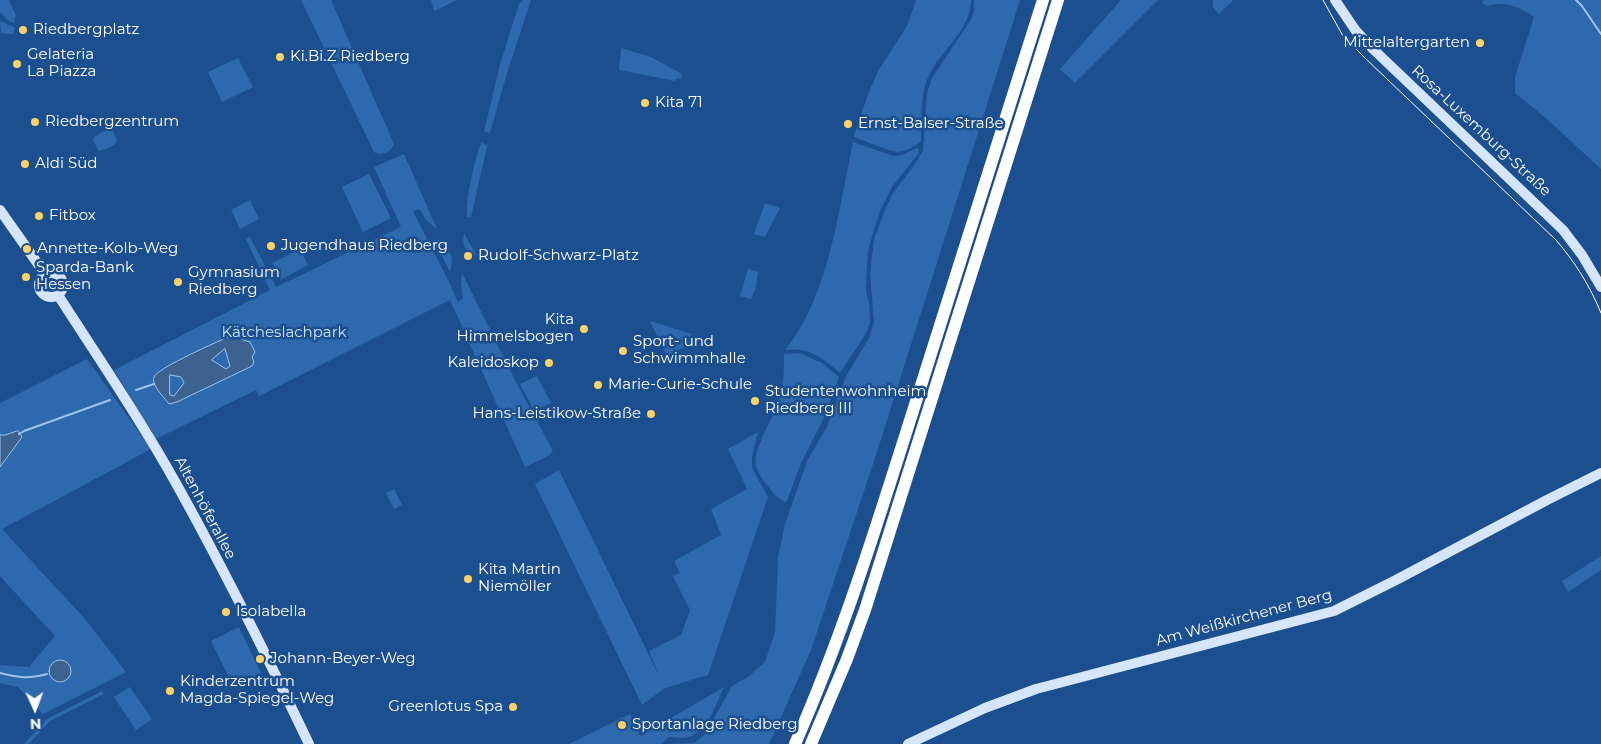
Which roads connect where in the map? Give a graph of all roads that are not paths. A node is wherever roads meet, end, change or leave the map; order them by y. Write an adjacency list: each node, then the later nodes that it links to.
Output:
1 (1042, 0): 10 (highway)
2 (1058, 0): 11 (highway)
3 (1335, 0): 6 (main road, Rosa-Luxemburg-Straße)
4 (0, 210): 5 (main road, Altenhöferallee)
5 (45, 274): 7 (main road, Altenhöferallee); 7 (main road, Altenhöferallee)
6 (1601, 287)
7 (58, 295): 9 (main road, Altenhöferallee)
8 (1601, 472): 12 (main road, Am Weißkirchener Berg)
9 (309, 744)
10 (795, 744)
11 (811, 744)
12 (908, 744)

